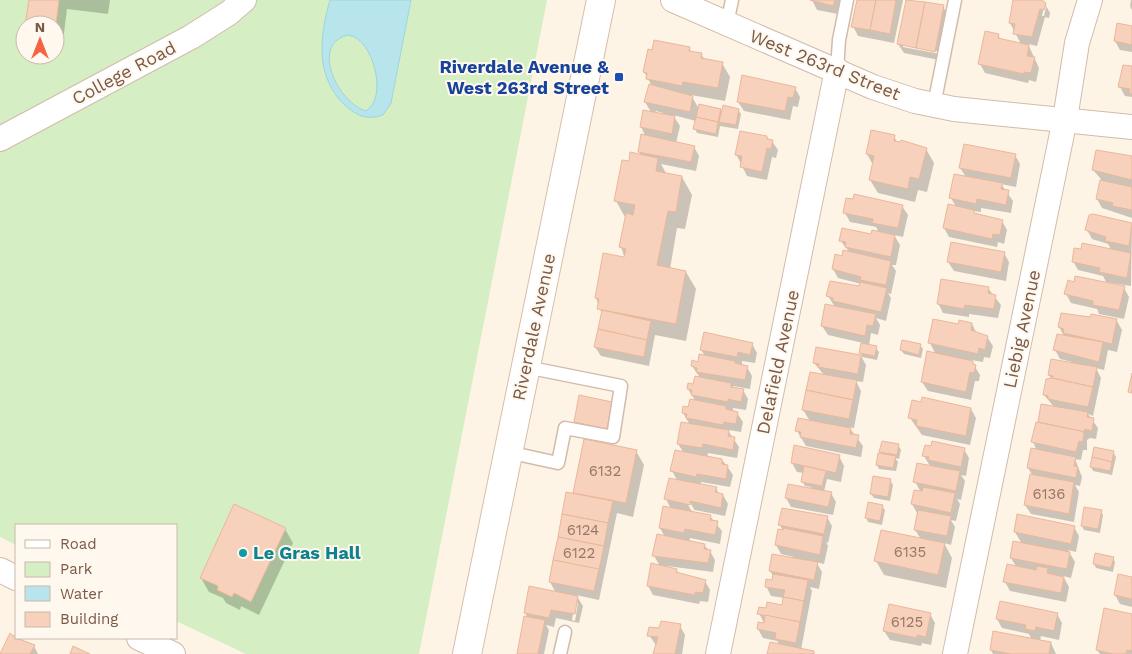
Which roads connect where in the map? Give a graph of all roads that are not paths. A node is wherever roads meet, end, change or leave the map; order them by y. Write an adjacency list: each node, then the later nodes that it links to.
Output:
1 (244, 0): 13 (street, College Road)
2 (601, 0): 14 (main road, Riverdale Avenue)
3 (673, 0): 8 (street, West 263rd Street)
4 (732, 0): 8 (lane)
5 (847, 0): 9 (lane)
6 (955, 0): 10 (lane)
7 (1089, 2): 11 (street, Liebig Avenue)
8 (727, 24): 9 (street, West 263rd Street)
9 (837, 70): 10 (street, West 263rd Street); 21 (street, Delafield Avenue)
10 (934, 105): 11 (street, West 263rd Street)
11 (1065, 119): 12 (street, West 263rd Street); 22 (street, Liebig Avenue)
12 (1132, 127)
13 (0, 140)
14 (526, 367): 15 (main road, Riverdale Avenue); 15 (lane)
15 (508, 452): 19 (main road, Riverdale Avenue)
16 (0, 570): 17 (street)
17 (15, 578)
18 (565, 632): 20 (lane)
19 (472, 653)
20 (560, 654)
21 (718, 654)
22 (955, 654)

